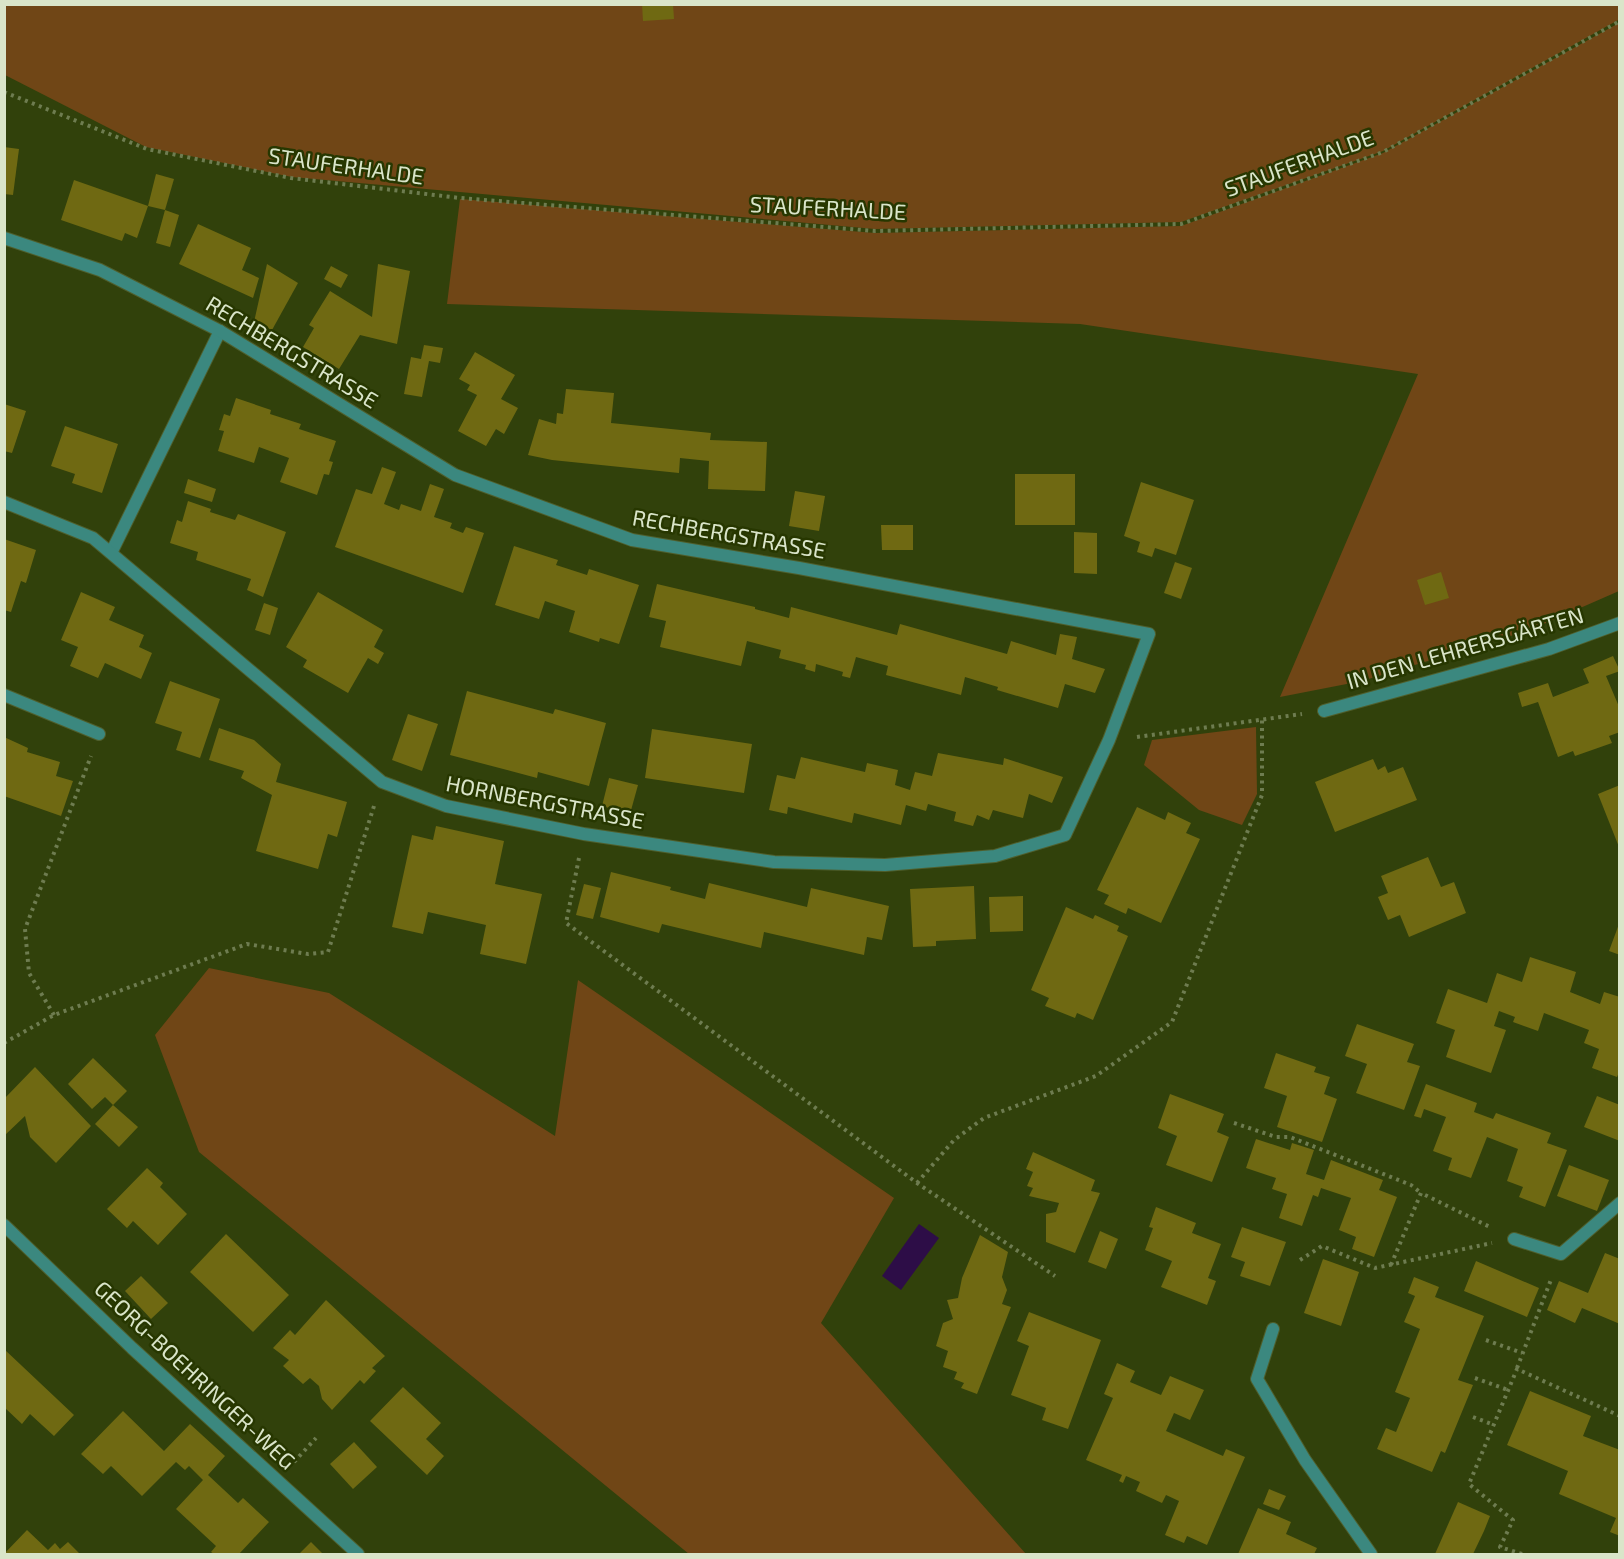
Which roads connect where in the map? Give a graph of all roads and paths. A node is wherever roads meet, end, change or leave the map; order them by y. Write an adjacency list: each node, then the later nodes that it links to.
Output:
1 (1620, 21): 2 (path, STAUFERHALDE)
2 (4, 92)
3 (4, 238): 4 (street, RECHBERGSTRASSE)
4 (220, 332): 6 (street); 12 (street, RECHBERGSTRASSE)
5 (4, 502): 6 (street, HORNBERGSTRASSE)
6 (112, 551): 13 (street, HORNBERGSTRASSE)
7 (1619, 626): 9 (street, IN DEN LEHRERSGÄRTEN)
8 (4, 694): 11 (street)
9 (1324, 711): 10 (path)
10 (1262, 720): 12 (path); 19 (path)
11 (99, 734): 16 (path)
12 (1109, 740): 15 (street, RECHBERGSTRASSE)
13 (382, 782): 14 (street, HORNBERGSTRASSE); 16 (path)
14 (584, 834): 15 (street, HORNBERGSTRASSE); 19 (path)
15 (1065, 835)
16 (54, 1015): 17 (path)
17 (4, 1043)
18 (1234, 1123): 20 (path)
19 (917, 1183): 27 (path)
20 (1421, 1193): 23 (path); 26 (path)
21 (1620, 1203): 24 (street)
22 (4, 1225): 38 (street, GEORG-BOEHRINGER-WEG)
23 (1514, 1239): 24 (street); 26 (path)
24 (1561, 1254): 30 (path)
25 (1299, 1260): 26 (path)
26 (1391, 1265)
27 (1055, 1276)
28 (1273, 1329): 40 (street)
29 (1486, 1340): 30 (path)
30 (1522, 1353): 31 (path)
31 (1517, 1369): 33 (path); 35 (path)
32 (1475, 1378): 33 (path)
33 (1508, 1390): 36 (path)
34 (1473, 1416): 36 (path)
35 (1620, 1416)
36 (1494, 1425): 41 (path)
37 (316, 1438): 38 (path)
38 (277, 1480): 39 (street, GEORG-BOEHRINGER-WEG)
39 (358, 1554)
40 (1371, 1554)
41 (1522, 1554)

